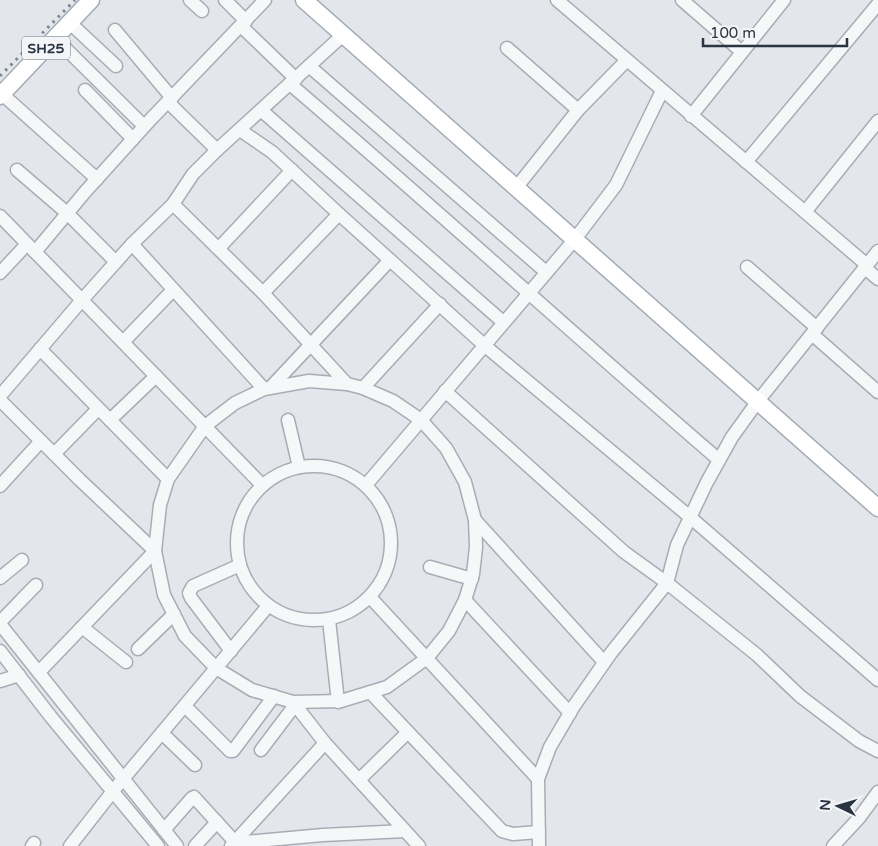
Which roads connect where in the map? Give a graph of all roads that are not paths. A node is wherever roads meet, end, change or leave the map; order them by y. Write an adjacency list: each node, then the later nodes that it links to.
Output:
1 (91, 0): 11 (main road, SH25)
2 (190, 0): 10 (street)
3 (224, 0): 12 (street)
4 (265, 0): 12 (street)
5 (557, 0): 18 (street)
6 (682, 0): 17 (street)
7 (784, 0): 17 (street)
8 (306, 1): 14 (main road)
9 (878, 4): 34 (street)
10 (202, 11)
11 (70, 23): 15 (main road, SH25); 19 (street)
12 (244, 24): 21 (street); 25 (street)
13 (115, 30): 25 (street)
14 (344, 35): 20 (street); 38 (main road)
15 (55, 38): 24 (main road, SH25); 30 (street)
16 (507, 48): 26 (street)
17 (742, 52): 28 (street)
18 (626, 61): 23 (street); 26 (street)
19 (116, 66)
20 (310, 66): 21 (street); 53 (street)
21 (293, 82): 27 (street); 57 (street)
22 (85, 90): 32 (street)
23 (662, 91): 28 (street); 44 (street)
24 (1, 95): 37 (street)
25 (170, 100): 30 (street); 33 (street)
26 (578, 110): 38 (street)
27 (262, 111): 31 (street); 61 (street)
28 (691, 116): 34 (street)
29 (878, 121): 40 (street)
30 (144, 126): 32 (street)
31 (240, 130): 33 (street); 36 (street)
32 (133, 140): 37 (street)
33 (217, 150): 39 (street)
34 (746, 162): 40 (street)
35 (16, 170): 41 (street)
36 (292, 170): 42 (street); 47 (street)
37 (97, 179): 41 (street)
38 (516, 188): 44 (main road)
39 (173, 204): 45 (street); 47 (street)
40 (805, 212): 51 (street)
41 (67, 213): 46 (street); 50 (street)
42 (339, 214): 49 (street); 58 (street)
43 (0, 216): 46 (street)
44 (575, 239): 53 (street); 75 (main road)
45 (132, 244): 50 (street); 56 (street)
46 (31, 248): 54 (street); 59 (street)
47 (219, 248): 58 (street)
48 (878, 251): 51 (street)
49 (390, 260): 60 (street); 64 (street)
50 (116, 262): 59 (street)
51 (866, 266): 55 (street); 62 (street)
52 (747, 267): 62 (street)
53 (546, 272): 57 (street)
54 (0, 273)
55 (878, 280)
56 (173, 290): 63 (street); 70 (street)
57 (529, 292): 61 (street); 83 (street)
58 (263, 293): 64 (street)
59 (82, 300): 63 (street); 66 (street)
60 (440, 304): 65 (street); 71 (street)
61 (503, 322): 65 (street)
62 (815, 330): 73 (street); 75 (street)
63 (123, 342): 67 (street)
64 (311, 344): 69 (street); 70 (street)
65 (484, 344): 72 (street); 90 (street)
66 (40, 349): 68 (street); 76 (street)
67 (156, 376): 77 (street); 80 (street)
68 (4, 382): 74 (street)
69 (347, 384): 70 (street); 71 (street)
70 (267, 388): 80 (street)
71 (363, 388): 79 (street)
72 (445, 391): 79 (street); 98 (street)
73 (878, 392)
74 (0, 398): 81 (street)
75 (758, 401): 83 (street); 89 (main road)
76 (98, 409): 77 (street); 82 (street)
77 (110, 420): 85 (street)
78 (288, 420): 84 (street)
79 (421, 420): 87 (street); 91 (street)
80 (205, 426): 85 (street); 86 (street)
81 (41, 441): 82 (street); 88 (street)
82 (54, 454): 92 (street)
83 (719, 460): 90 (street)
84 (299, 467): 86 (street); 87 (street)
85 (168, 479): 92 (street)
86 (262, 485): 94 (street)
87 (366, 485): 100 (street)
88 (0, 486)
89 (878, 508)
90 (690, 517): 98 (street); 116 (street)
91 (475, 520): 97 (street); 112 (street)
92 (156, 551): 103 (street); 106 (street)
93 (22, 560): 96 (street)
94 (240, 564): 102 (street); 109 (street)
95 (430, 567): 97 (street)
96 (0, 578)
97 (472, 579): 101 (street)
98 (667, 583): 112 (street); 128 (street)
99 (36, 586): 105 (street)
100 (370, 597): 104 (street); 110 (street)
101 (465, 600): 110 (street); 123 (street)
102 (268, 606): 104 (street); 109 (street)
103 (174, 614): 107 (street); 113 (street)
104 (329, 620): 120 (street)
105 (0, 623): 114 (street)
106 (82, 627): 111 (street); 114 (street)
107 (138, 649)
108 (0, 650): 115 (street)
109 (231, 651): 113 (street)
110 (427, 658): 118 (street); 131 (street)
111 (126, 662)
112 (604, 662): 123 (street)
113 (216, 668): 119 (street); 122 (street)
114 (37, 669): 115 (street); 130 (street)
115 (20, 677): 117 (street); 133 (street)
116 (878, 680)
117 (0, 681)
118 (370, 692): 120 (street); 124 (street)
119 (274, 696): 121 (street); 122 (street)
120 (338, 702): 121 (street)
121 (294, 703): 126 (street); 127 (street)
122 (185, 706): 125 (street)
123 (570, 713): 131 (street)
124 (408, 732): 132 (street); 138 (street)
125 (162, 733): 129 (street); 130 (street)
126 (326, 743): 132 (street); 141 (street)
127 (261, 750)
128 (878, 751)
129 (195, 765)
130 (124, 779): 133 (street); 136 (street)
131 (538, 779): 138 (street)
132 (359, 780): 137 (street)
133 (113, 791): 142 (street); 143 (street)
134 (878, 792): 148 (street)
135 (217, 822): 136 (street); 141 (street); 145 (street)
136 (164, 830): 144 (street)
137 (405, 831): 140 (street); 146 (street)
138 (539, 832): 147 (street)
139 (323, 840): 140 (street); 141 (street)
140 (364, 840)
141 (233, 844)
142 (70, 846)
143 (158, 846)
144 (177, 846)
145 (195, 846)
146 (419, 846)
147 (539, 846)
148 (833, 846)

